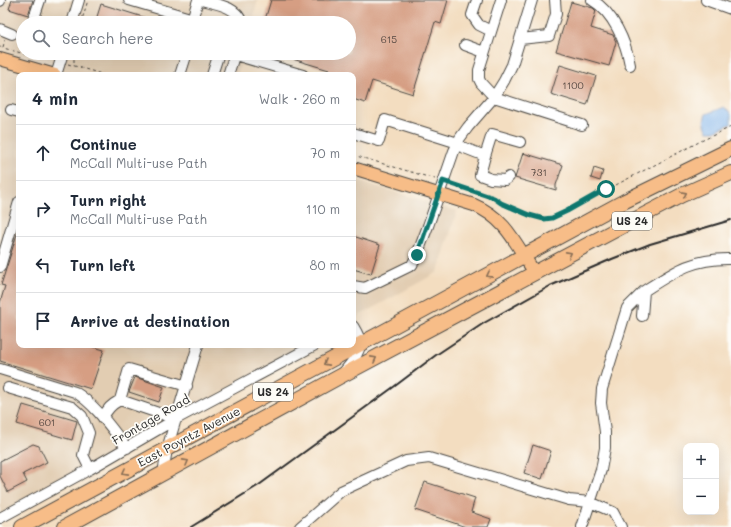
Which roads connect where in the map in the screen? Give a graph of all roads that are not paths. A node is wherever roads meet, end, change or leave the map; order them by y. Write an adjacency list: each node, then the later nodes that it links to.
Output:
1 (40, 0): 12 (street)
2 (79, 0): 13 (street)
3 (129, 0): 14 (street)
4 (200, 0): 15 (street); 16 (street)
5 (477, 0): 18 (street)
6 (501, 0): 18 (street)
7 (532, 0): 20 (street)
8 (555, 0): 20 (street)
9 (592, 0): 30 (street)
10 (706, 0): 11 (street)
11 (731, 9)
12 (35, 16)
13 (74, 16)
14 (177, 16)
15 (194, 16)
16 (239, 16)
17 (0, 29): 19 (street)
18 (491, 31): 22 (street)
19 (12, 34)
20 (520, 39): 38 (street)
21 (465, 45): 22 (street)
22 (484, 52): 38 (street)
23 (0, 59): 31 (main road)
24 (60, 60): 32 (street)
25 (185, 60): 33 (street)
26 (217, 60): 34 (street)
27 (221, 60): 35 (street)
28 (233, 60): 36 (street)
29 (254, 60): 37 (street)
30 (630, 65)
31 (45, 72)
32 (56, 72)
33 (181, 72)
34 (213, 72)
35 (218, 72)
36 (229, 72)
37 (293, 72)
38 (494, 97): 39 (street); 42 (street)
39 (582, 125)
40 (356, 134): 42 (street)
41 (520, 142): 44 (street)
42 (457, 144): 44 (street); 48 (street)
43 (731, 149): 50 (highway, US 24)
44 (485, 156): 47 (street)
45 (356, 169): 48 (main road)
46 (731, 173): 53 (highway, US 24, one-way to 46)
47 (509, 177)
48 (439, 195): 50 (main road); 54 (street)
49 (16, 212): 52 (street)
50 (524, 256): 53 (main road); 58 (highway, East Poyntz Avenue / US 24, one-way to 58)
51 (731, 259): 55 (street)
52 (0, 268)
53 (535, 273): 64 (highway, East Poyntz Avenue / US 24, one-way to 53)
54 (356, 286)
55 (644, 291): 56 (street); 74 (street)
56 (642, 316)
57 (356, 332): 58 (street)
58 (361, 344): 59 (highway, East Poyntz Avenue / US 24, one-way to 59); 64 (street)
59 (356, 347)
60 (197, 348): 65 (street)
61 (309, 348): 69 (street, Frontage Road)
62 (354, 348): 71 (highway, East Poyntz Avenue / US 24, one-way to 71)
63 (0, 368): 68 (street)
64 (339, 378): 73 (highway, East Poyntz Avenue / US 24, one-way to 64)
65 (187, 386): 67 (street); 69 (street)
66 (8, 388): 72 (street)
67 (120, 400): 68 (street); 69 (street)
68 (103, 418): 70 (street)
69 (176, 419): 70 (street, Frontage Road); 71 (street)
70 (127, 448): 72 (street, Frontage Road)
71 (167, 449): 73 (street); 76 (highway, East Poyntz Avenue / US 24, one-way to 76)
72 (90, 469): 75 (street, Frontage Road)
73 (163, 474): 77 (highway, East Poyntz Avenue / US 24)
74 (590, 502): 78 (street); 79 (street); 80 (street)
75 (0, 518)
76 (22, 527)
77 (65, 527)
78 (300, 527)
79 (582, 527)
80 (621, 527)

